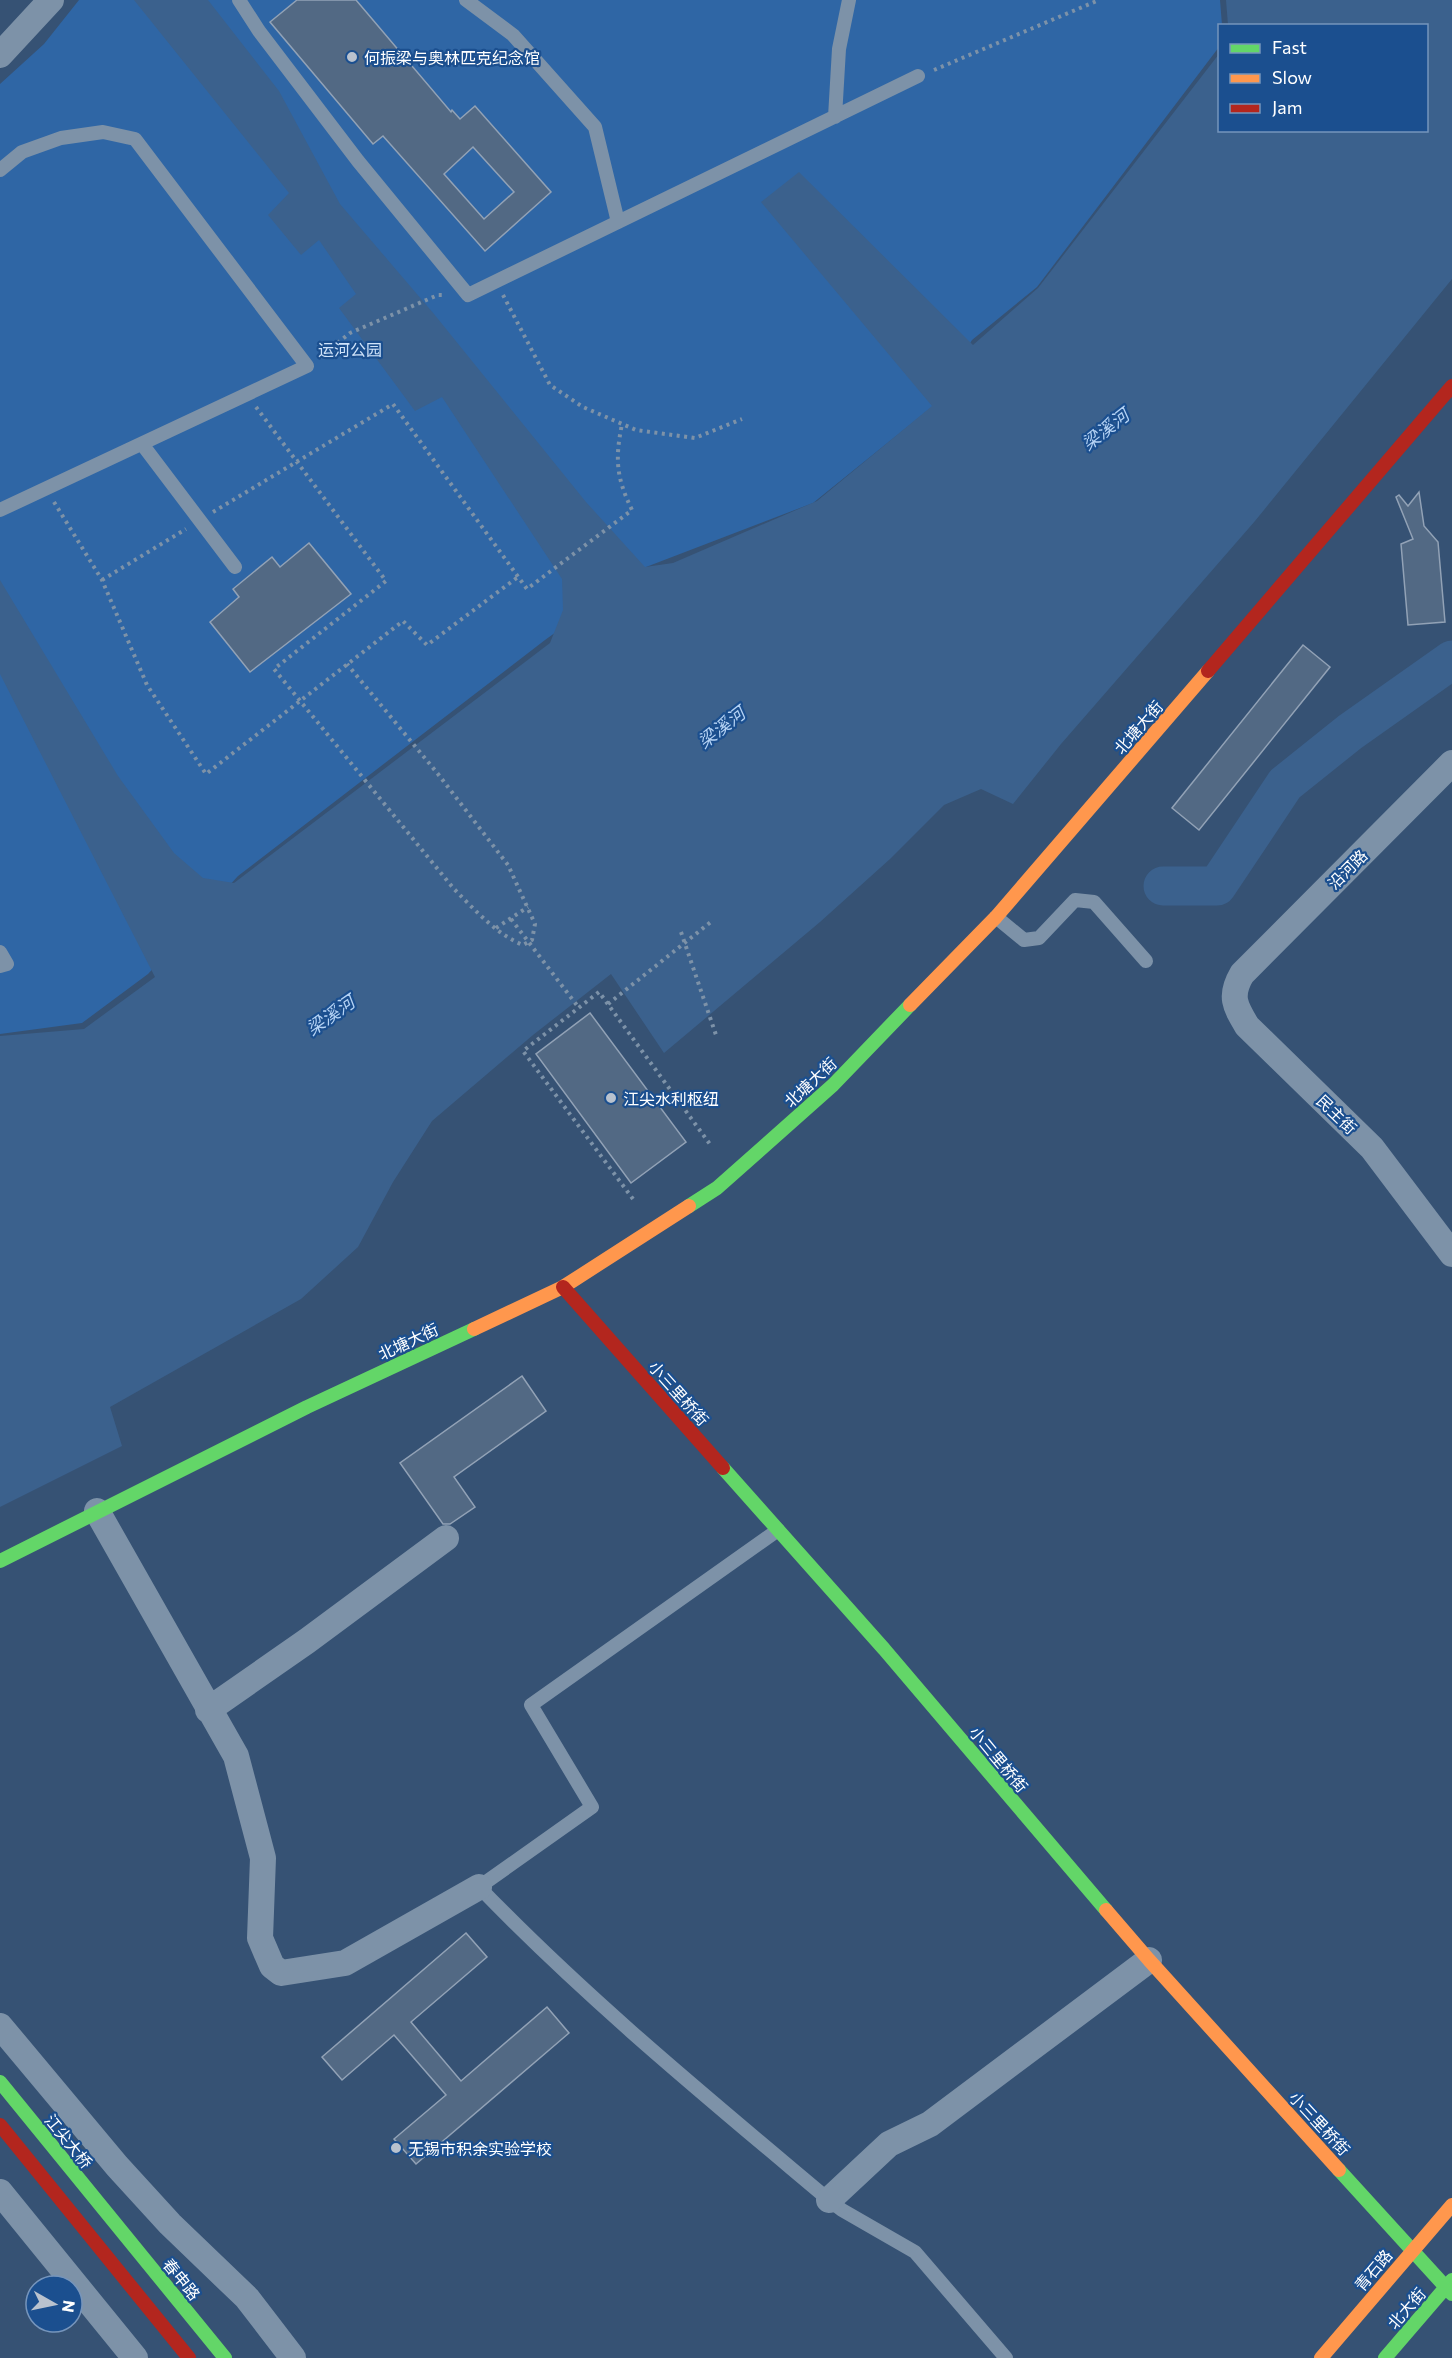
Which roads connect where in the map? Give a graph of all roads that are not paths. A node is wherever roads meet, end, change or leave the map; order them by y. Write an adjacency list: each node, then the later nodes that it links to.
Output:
1 (51, 0): 5 (street)
2 (239, 0): 9 (lane)
3 (466, 0): 9 (lane)
4 (849, 0): 7 (lane)
5 (0, 55)
6 (918, 76): 7 (lane)
7 (835, 117): 9 (lane)
8 (0, 170): 11 (lane)
9 (618, 222)
10 (1452, 386): 15 (main road, 北塘大街)
11 (142, 444): 12 (lane); 13 (lane)
12 (0, 510)
13 (235, 567)
14 (1452, 763): 19 (street, 沿河路)
15 (996, 917): 17 (lane); 21 (main road, 北塘大街)
16 (0, 952): 18 (lane)
17 (1146, 961)
18 (0, 966)
19 (1242, 974): 20 (street, 民主街)
20 (1452, 1254)
21 (562, 1287): 22 (main road, 北塘大街); 23 (main road, 小三里桥街)
22 (98, 1511): 25 (main road, 北塘大街); 26 (street)
23 (778, 1530): 27 (lane); 28 (main road, 小三里桥街)
24 (446, 1538): 26 (street)
25 (0, 1561)
26 (208, 1710): 27 (street)
27 (479, 1887): 33 (lane)
28 (1149, 1960): 33 (street); 36 (main road, 小三里桥街)
29 (0, 2026): 41 (street)
30 (0, 2082): 35 (main road, 江尖大桥)
31 (0, 2125): 39 (main road)
32 (0, 2193): 38 (street)
33 (829, 2200): 42 (lane)
34 (1452, 2205): 36 (main road, 青石路)
35 (113, 2220): 40 (main road, 春申路)
36 (1413, 2249): 37 (main road, 小三里桥街); 43 (main road, 青石路)
37 (1450, 2287): 44 (main road, 北大街)
38 (135, 2358)
39 (189, 2358)
40 (225, 2358)
41 (293, 2358)
42 (1006, 2358)
43 (1321, 2358)
44 (1384, 2358)

